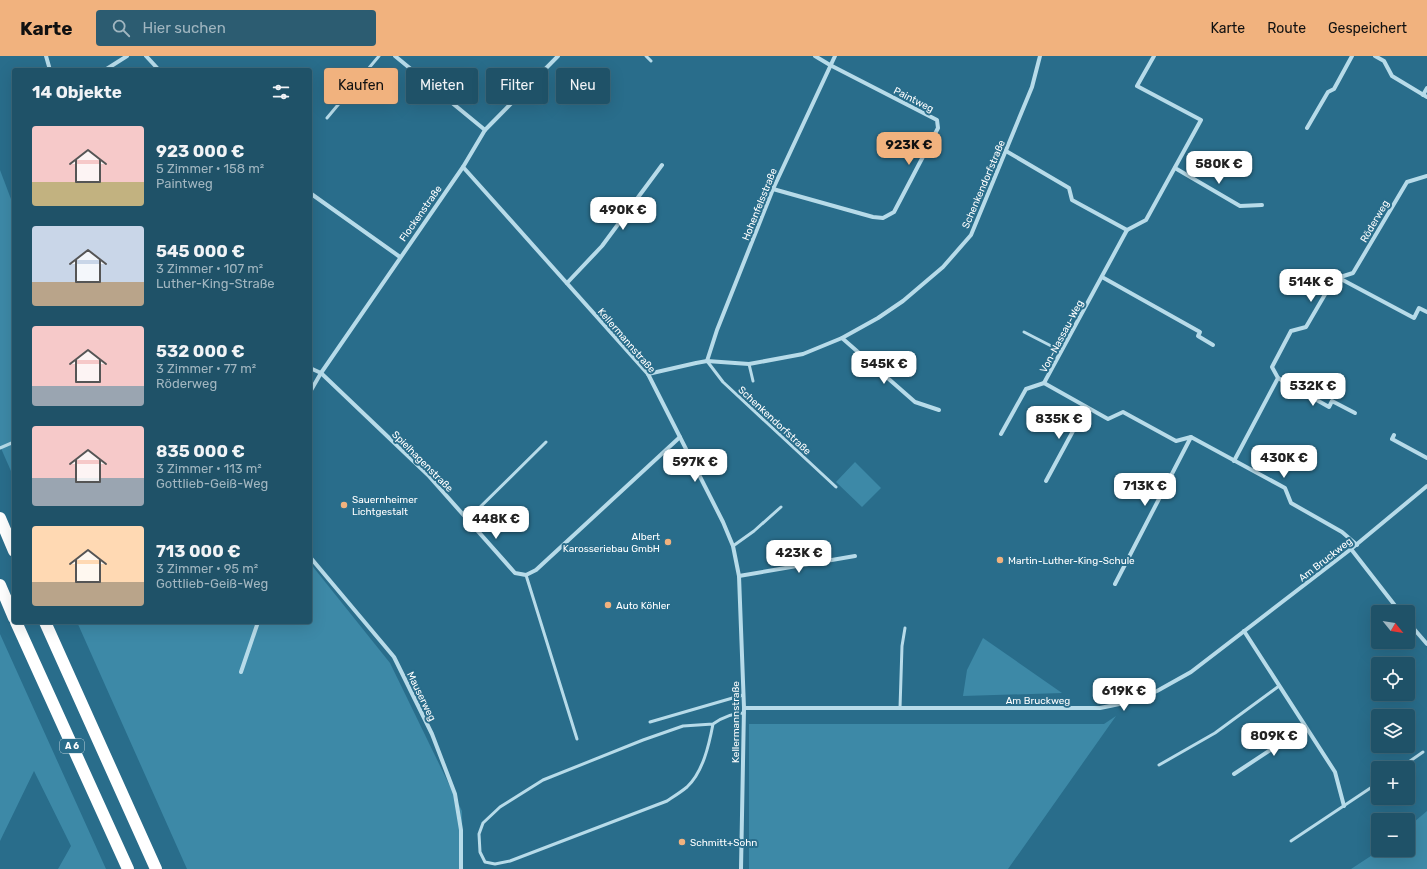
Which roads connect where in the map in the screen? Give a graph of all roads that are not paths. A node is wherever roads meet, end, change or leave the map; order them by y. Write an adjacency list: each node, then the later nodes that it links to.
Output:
1 (46, 56): 16 (street)
2 (127, 56): 17 (street)
3 (146, 56): 18 (street)
4 (379, 56): 21 (lane)
5 (395, 56): 23 (street)
6 (558, 56): 23 (street, Flockenstraße)
7 (646, 56): 14 (lane)
8 (815, 56): 15 (street)
9 (835, 56): 15 (street, Hohenfelsstraße)
10 (1040, 56): 24 (street, Schenkendorfstraße)
11 (1154, 56): 27 (street)
12 (1352, 56): 22 (street)
13 (1375, 56): 20 (street)
14 (651, 61)
15 (830, 65): 29 (street, Hohenfelsstraße); 29 (street, Paintweg)
16 (49, 68)
17 (109, 68)
18 (157, 68)
19 (1427, 88): 20 (street)
20 (1425, 96)
21 (327, 118)
22 (1307, 128)
23 (485, 130): 26 (street, Flockenstraße)
24 (1006, 151): 32 (street); 39 (street, Schenkendorfstraße)
25 (662, 165): 36 (street)
26 (463, 167): 33 (street, Flockenstraße); 36 (street, Kellermannstraße)
27 (1175, 168): 31 (street); 32 (street)
28 (1427, 176): 35 (street, Röderweg)
29 (773, 189): 42 (street, Hohenfelsstraße)
30 (312, 193): 33 (street)
31 (1262, 205)
32 (1128, 230): 34 (street, Von-Nassau-Weg)
33 (400, 257): 45 (street, Flockenstraße)
34 (1102, 276): 40 (street); 41 (street, Von-Nassau-Weg)
35 (1339, 278): 37 (street); 47 (street, Röderweg)
36 (567, 283): 46 (street, Kellermannstraße)
37 (1427, 312)
38 (1024, 332): 41 (lane)
39 (842, 338): 43 (street, Schenkendorfstraße); 52 (street)
40 (1213, 345)
41 (1061, 351): 49 (street, Von-Nassau-Weg)
42 (708, 361): 43 (street, Schenkendorfstraße); 46 (street, Schenkendorfstraße); 65 (lane, Schenkendorfstraße)
43 (749, 364): 48 (lane)
44 (312, 369): 45 (street, Spielhagenstraße)
45 (320, 373): 50 (street, Flockenstraße); 68 (street, Spielhagenstraße)
46 (648, 374): 56 (street, Kellermannstraße)
47 (1278, 378): 53 (street); 62 (street)
48 (753, 381)
49 (1044, 383): 51 (street); 54 (street, Von-Nassau-Weg)
50 (312, 388)
51 (1086, 407): 57 (street); 63 (street)
52 (939, 410)
53 (1355, 413)
54 (1001, 434)
55 (1394, 435): 61 (street)
56 (680, 437): 71 (street, Kellermannstraße); 75 (street)
57 (1191, 437): 62 (street); 77 (street)
58 (546, 442): 68 (lane)
59 (12, 443): 60 (lane)
60 (0, 448)
61 (1427, 458)
62 (1234, 461): 69 (street)
63 (1046, 481)
64 (1427, 486): 69 (street, Am Bruckweg)
65 (836, 487)
66 (781, 508): 71 (lane)
67 (0, 518): 70 (highway)
68 (467, 520): 75 (street, Spielhagenstraße)
69 (1357, 545): 72 (street, Am Bruckweg)
70 (12, 546)
71 (733, 546): 76 (street, Kellermannstraße)
72 (1351, 549): 79 (street); 86 (street, Am Bruckweg)
73 (856, 556): 76 (street)
74 (312, 559): 106 (street, Mauserweg)
75 (526, 575): 96 (lane)
76 (739, 576): 90 (street, Kellermannstraße)
77 (1115, 584)
78 (0, 585): 80 (highway)
79 (1395, 605)
80 (12, 613)
81 (17, 624): 104 (highway, A 6)
82 (46, 624): 105 (highway, A 6)
83 (257, 624): 88 (street)
84 (905, 628): 91 (lane)
85 (1415, 630): 87 (street)
86 (1244, 631): 89 (street); 91 (street, Am Bruckweg)
87 (1427, 644)
88 (240, 672)
89 (1279, 686): 95 (street); 99 (lane)
90 (743, 695): 92 (street, Kellermannstraße); 93 (lane)
91 (900, 708): 92 (street, Am Bruckweg)
92 (744, 710): 94 (lane); 107 (street, Kellermannstraße)
93 (650, 722)
94 (713, 724): 94 (lane)
95 (1305, 727): 100 (street); 102 (street)
96 (578, 739)
97 (1423, 752): 98 (lane)
98 (1410, 761)
99 (1159, 765)
100 (1234, 774)
101 (1371, 788): 102 (lane)
102 (1344, 806): 103 (lane)
103 (1291, 841)
104 (128, 869)
105 (156, 869)
106 (461, 869)
107 (741, 869)

